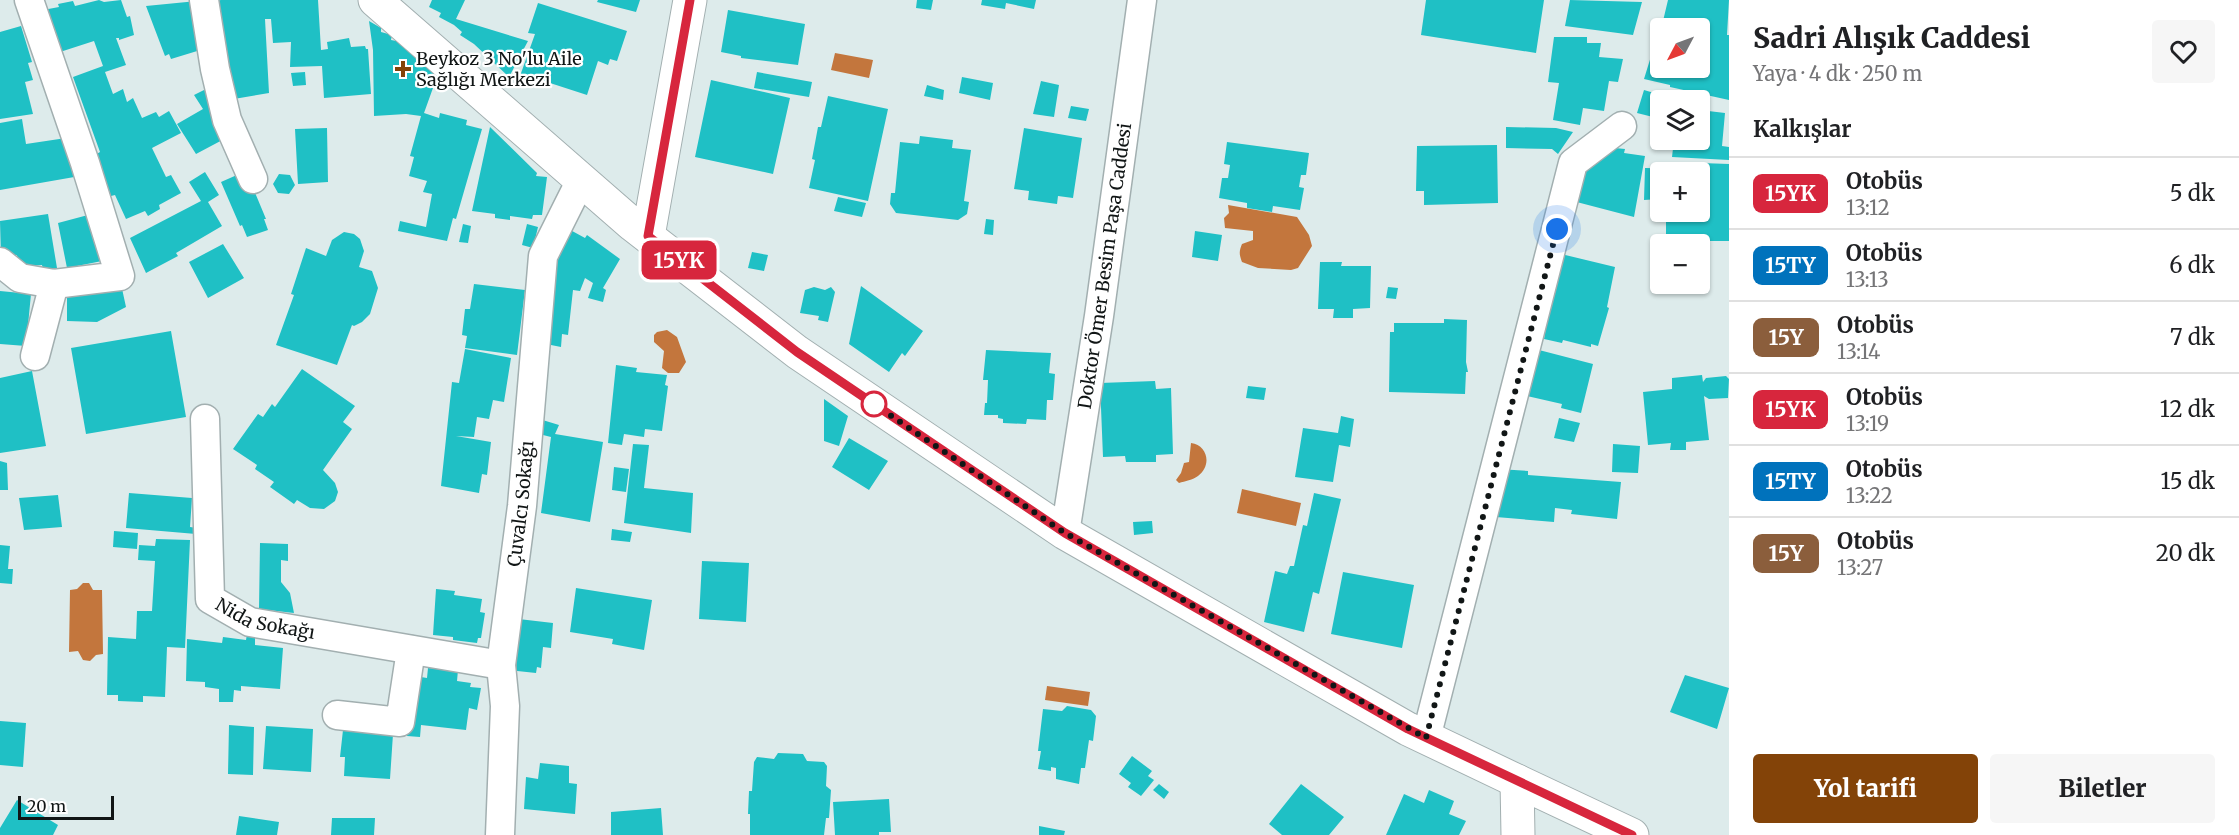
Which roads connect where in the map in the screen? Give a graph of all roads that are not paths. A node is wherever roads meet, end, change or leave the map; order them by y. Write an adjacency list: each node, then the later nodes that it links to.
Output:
1 (29, 0): 11 (street)
2 (204, 0): 7 (street)
3 (375, 0): 8 (street)
4 (690, 0): 9 (street)
5 (1142, 0): 14 (street, Doktor Ömer Besim Paşa Caddesi)
6 (1622, 126): 18 (street)
7 (253, 179)
8 (581, 180): 9 (street); 16 (street, Çuvalcı Sokağı)
9 (648, 236): 14 (street)
10 (7, 272): 11 (street)
11 (54, 284): 12 (street)
12 (35, 356)
13 (204, 419): 15 (street, Nida Sokağı)
14 (1065, 533): 18 (street)
15 (411, 650): 16 (street, Nida Sokağı); 17 (street)
16 (501, 665): 20 (street, Çuvalcı Sokağı)
17 (337, 715)
18 (1426, 738): 19 (street)
19 (1517, 781): 21 (street); 22 (street)
20 (500, 835)
21 (1518, 835)
22 (1632, 835)

